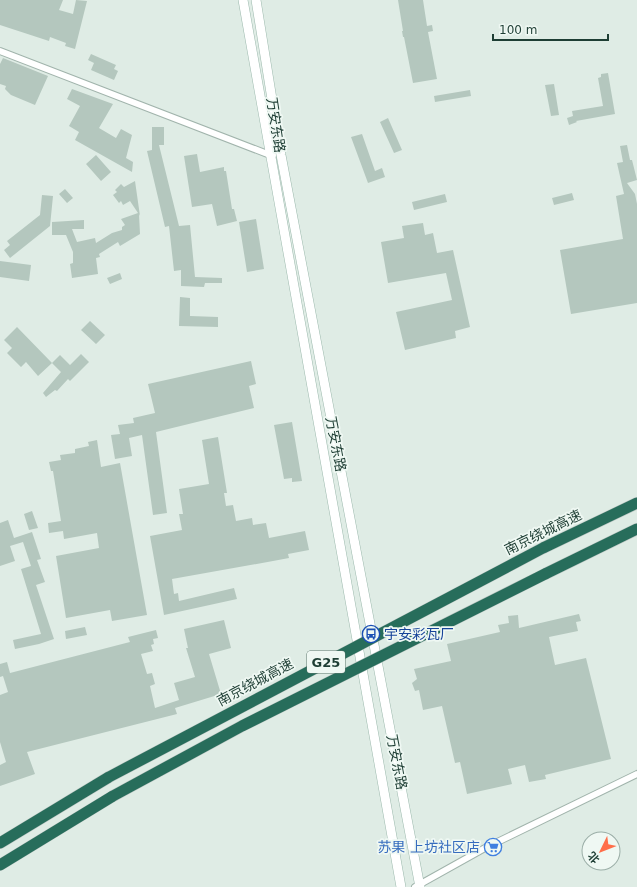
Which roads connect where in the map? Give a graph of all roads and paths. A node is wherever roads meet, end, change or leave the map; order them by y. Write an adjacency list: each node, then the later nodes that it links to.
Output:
1 (243, 0): 4 (main road, 万安东路)
2 (256, 0): 5 (main road, 万安东路)
3 (0, 51): 4 (street)
4 (270, 155): 5 (street); 14 (main road, 万安东路)
5 (281, 155): 13 (main road, 万安东路)
6 (637, 499): 9 (highway, G25)
7 (637, 503): 9 (highway, 南京绕城高速)
8 (637, 529): 12 (highway, G25, bridge)
9 (580, 530): 11 (highway, 南京绕城高速 / G25, bridge)
10 (637, 774): 13 (street)
11 (0, 843)
12 (0, 865)
13 (418, 886)
14 (401, 887)

